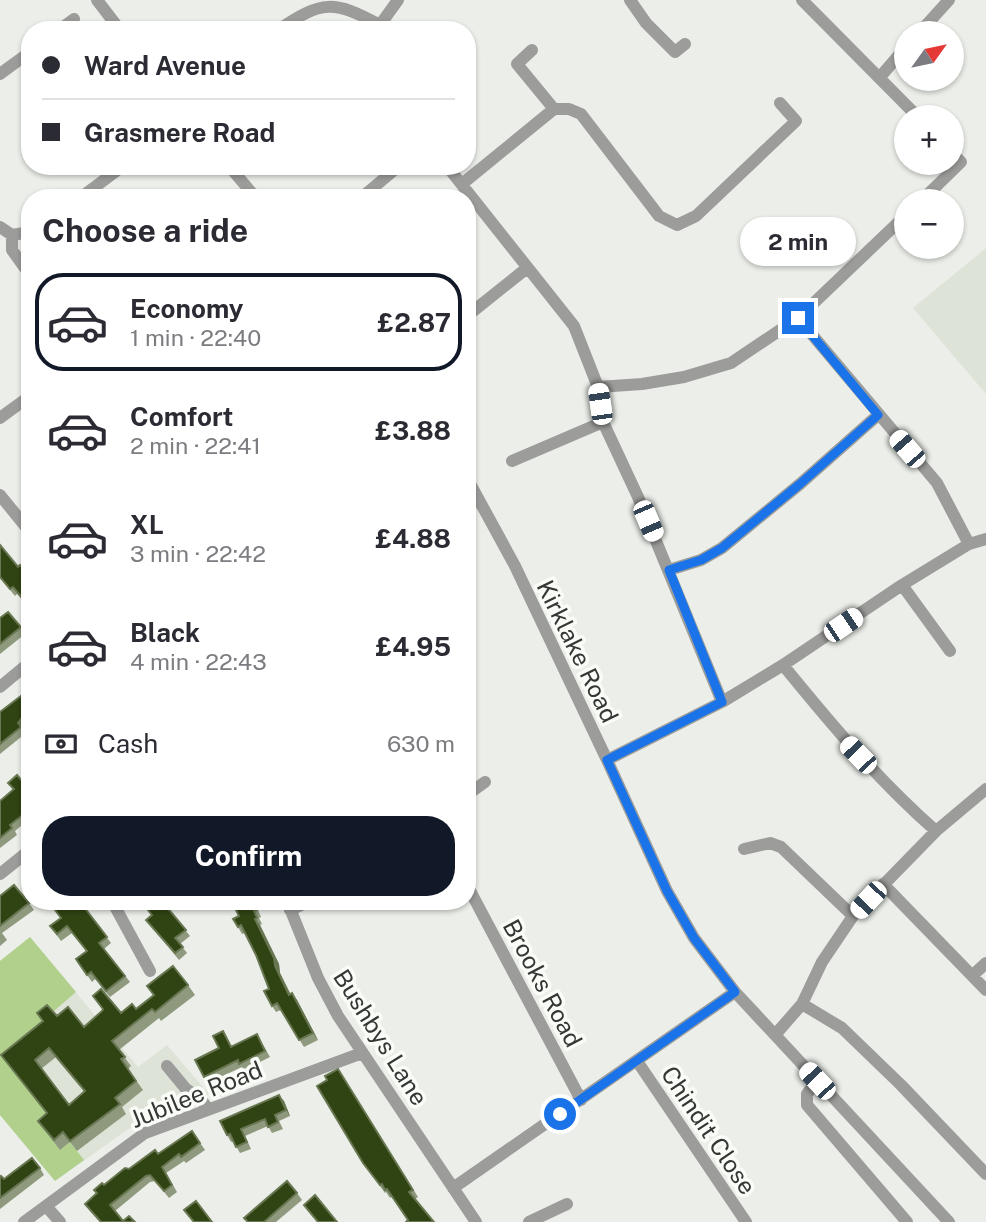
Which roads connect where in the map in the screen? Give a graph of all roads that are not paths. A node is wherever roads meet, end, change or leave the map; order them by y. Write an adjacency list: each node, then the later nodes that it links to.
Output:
1 (97, 0): 8 (street)
2 (398, 0): 11 (street)
3 (630, 0): 13 (street)
4 (802, 0): 18 (street)
5 (949, 0): 12 (street)
6 (74, 19): 7 (street)
7 (71, 21)
8 (113, 21)
9 (290, 21): 10 (street)
10 (370, 21)
11 (385, 21)
12 (930, 21)
13 (685, 44)
14 (532, 50): 21 (street)
15 (21, 59): 17 (street)
16 (894, 61): 18 (street)
17 (0, 74)
18 (880, 77): 20 (street)
19 (780, 103): 21 (street)
20 (907, 105)
21 (554, 109): 22 (street)
22 (476, 173)
23 (111, 175): 30 (street)
24 (237, 175): 31 (street)
25 (389, 175): 32 (street)
26 (454, 175): 29 (street)
27 (473, 175): 29 (street)
28 (947, 175): 34 (street)
29 (462, 184): 33 (street)
30 (92, 189)
31 (248, 189)
32 (372, 189)
33 (466, 189)
34 (933, 189)
35 (476, 202): 41 (street)
36 (894, 226): 43 (street)
37 (0, 228): 39 (street)
38 (21, 234): 39 (street)
39 (12, 235): 40 (street)
40 (21, 262)
41 (527, 268): 42 (street); 44 (street)
42 (476, 310)
43 (798, 318): 44 (street); 46 (street)
44 (598, 387): 48 (street)
45 (21, 403): 47 (street)
46 (878, 415): 54 (street); 55 (street)
47 (0, 418)
48 (603, 422): 49 (street); 55 (street)
49 (512, 461)
50 (476, 494): 62 (street, Kirklake Road)
51 (0, 495): 52 (street)
52 (21, 521)
53 (986, 539): 54 (street)
54 (969, 544): 56 (street)
55 (669, 570): 61 (street)
56 (902, 584): 57 (street); 58 (street)
57 (950, 651)
58 (783, 665): 61 (street); 66 (street)
59 (21, 670): 60 (street)
60 (0, 687)
61 (722, 702): 62 (street)
62 (607, 760): 79 (street, Kirklake Road)
63 (485, 782): 64 (street)
64 (476, 788)
65 (986, 789): 66 (street)
66 (936, 831): 70 (street)
67 (744, 849): 74 (street)
68 (21, 857): 69 (street)
69 (0, 874)
70 (883, 884): 74 (street); 77 (street)
71 (476, 902): 86 (street, Brooks Road)
72 (117, 910): 76 (street)
73 (290, 910): 82 (street, Bushbys Lane)
74 (853, 916): 80 (street)
75 (986, 963): 77 (street)
76 (150, 971)
77 (972, 976): 78 (street)
78 (986, 990)
79 (735, 992): 81 (street, Kirklake Road); 83 (street)
80 (802, 1004): 81 (street); 88 (street)
81 (775, 1035): 85 (street, Kirklake Road)
82 (362, 1053): 87 (street, Jubilee Road); 89 (street, Bushbys Lane)
83 (637, 1061): 86 (street); 96 (street, Chindit Close)
84 (167, 1066): 87 (street)
85 (817, 1081): 97 (street); 98 (street, Kirklake Road)
86 (581, 1100): 89 (street)
87 (208, 1109): 91 (street, Jubilee Road)
88 (986, 1174)
89 (453, 1188): 94 (street, Bushbys Lane)
90 (567, 1204): 95 (street)
91 (46, 1206): 92 (street, Jubilee Road); 93 (street)
92 (24, 1222)
93 (60, 1222)
94 (475, 1222)
95 (529, 1222)
96 (746, 1222)
97 (907, 1222)
98 (949, 1222)

